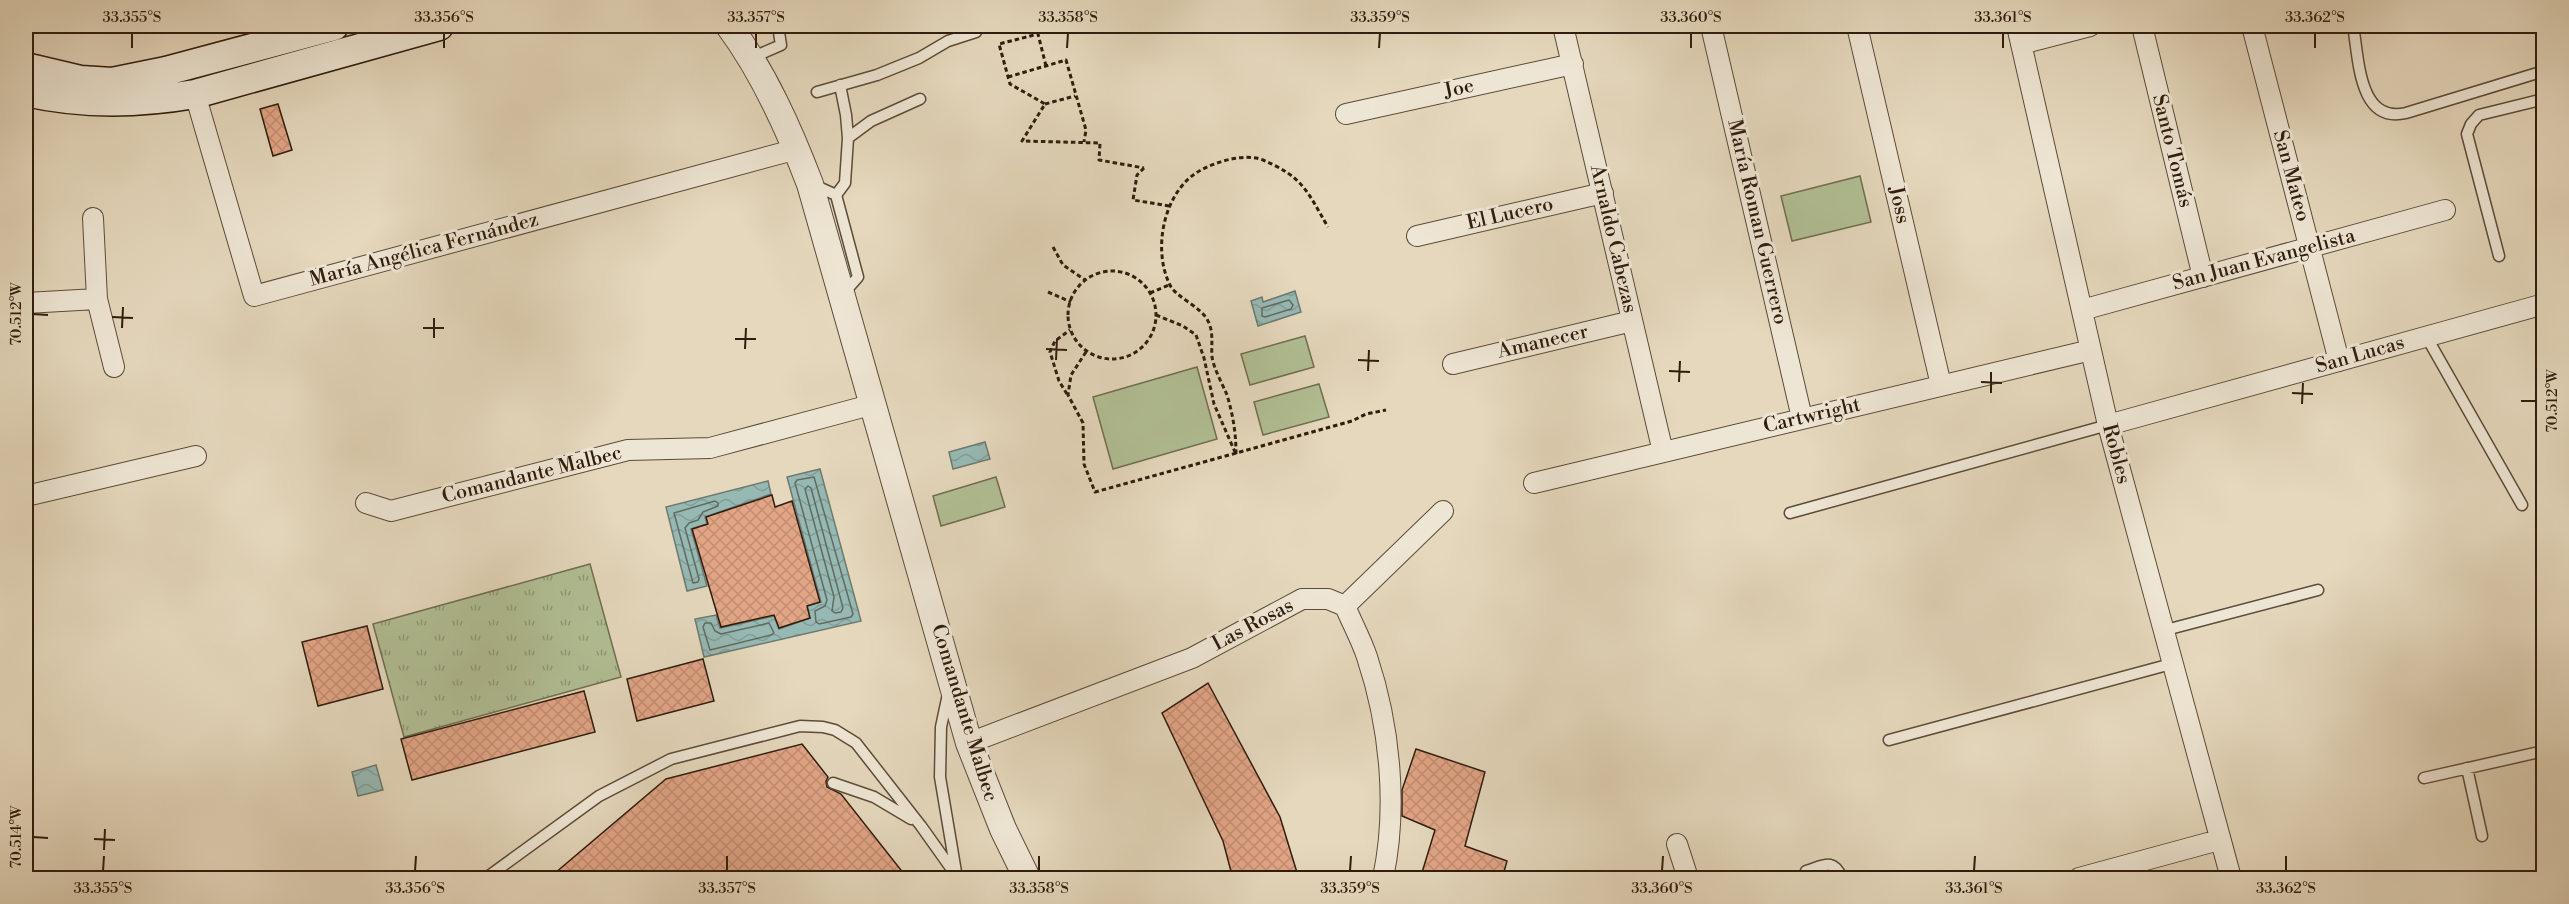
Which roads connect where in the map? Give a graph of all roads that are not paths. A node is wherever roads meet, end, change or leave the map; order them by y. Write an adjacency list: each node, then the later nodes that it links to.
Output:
1 (334, 26): 16 (main road)
2 (439, 26): 21 (main road)
3 (729, 26): 14 (street, Comandante Malbec)
4 (778, 26): 14 (lane)
5 (1563, 26): 15 (street, Arnaldo Cabezas)
6 (1711, 26): 49 (street, María Roman Guerrero)
7 (1857, 26): 47 (street, Joss)
8 (2090, 26): 13 (street)
9 (2142, 26): 35 (street, Santo Tomás)
10 (2252, 26): 33 (street, San Mateo)
11 (2353, 26): 17 (lane)
12 (976, 32): 18 (lane)
13 (2019, 35): 40 (street, Robles)
14 (750, 58): 26 (street, Comandante Malbec)
15 (1572, 64): 24 (street, Joe); 28 (street, Arnaldo Cabezas)
16 (26, 67)
17 (2544, 71)
18 (840, 85): 20 (lane); 25 (lane)
19 (26, 92): 21 (main road)
20 (817, 92)
21 (195, 94): 26 (street, María Angélica Fernández)
22 (920, 99): 25 (lane)
23 (2544, 99): 34 (lane)
24 (1346, 114)
25 (848, 138): 29 (lane)
26 (797, 149): 27 (street, Comandante Malbec)
27 (810, 184): 29 (lane); 36 (street, Comandante Malbec)
28 (1603, 193): 32 (street, El Lucero); 41 (street, Arnaldo Cabezas)
29 (836, 195): 36 (lane)
30 (2445, 210): 33 (street, San Juan Evangelista)
31 (93, 218): 37 (street)
32 (1417, 236)
33 (2309, 247): 35 (street, San Juan Evangelista); 44 (street, San Mateo)
34 (2499, 256)
35 (2203, 277): 40 (street, San Juan Evangelista)
36 (843, 295): 48 (street, Comandante Malbec)
37 (97, 299): 38 (street); 46 (street)
38 (26, 303)
39 (2544, 304): 42 (street, San Lucas)
40 (2082, 310): 43 (street, Robles)
41 (1632, 321): 45 (street, Amanecer); 51 (street, Arnaldo Cabezas)
42 (2426, 336): 44 (street, San Lucas); 56 (lane)
43 (2091, 350): 47 (street, Cartwright); 50 (street, Robles)
44 (2339, 361): 50 (street, San Lucas)
45 (1453, 364)
46 (114, 367)
47 (1941, 385): 49 (street, Cartwright)
48 (874, 404): 55 (street, Comandante Malbec); 63 (street, Comandante Malbec)
49 (1802, 418): 51 (street, Cartwright)
50 (2108, 425): 58 (lane); 61 (street, Robles)
51 (1663, 452): 53 (street, Cartwright)
52 (196, 456): 54 (street)
53 (1534, 483)
54 (26, 496)
55 (366, 503)
56 (2522, 505)
57 (1443, 511): 60 (street)
58 (1790, 513)
59 (2318, 590): 61 (lane)
60 (1345, 606): 65 (street, Las Rosas); 78 (street)
61 (2162, 631): 62 (street, Robles)
62 (2171, 664): 64 (lane); 72 (street, Robles)
63 (952, 680): 65 (street, Comandante Malbec); 75 (lane)
64 (1889, 740)
65 (969, 743): 77 (street, Comandante Malbec)
66 (2544, 751): 67 (lane)
67 (2466, 768): 68 (lane); 71 (lane)
68 (2424, 778)
69 (833, 783): 70 (lane)
70 (921, 826): 75 (lane); 76 (lane)
71 (2482, 836)
72 (2219, 840): 81 (street); 82 (street, Robles)
73 (1677, 844): 79 (street)
74 (1806, 871): 80 (lane)
75 (957, 877)
76 (486, 879)
77 (1027, 879)
78 (1383, 879)
79 (1688, 879)
80 (1842, 879)
81 (2079, 879)
82 (2231, 879)

